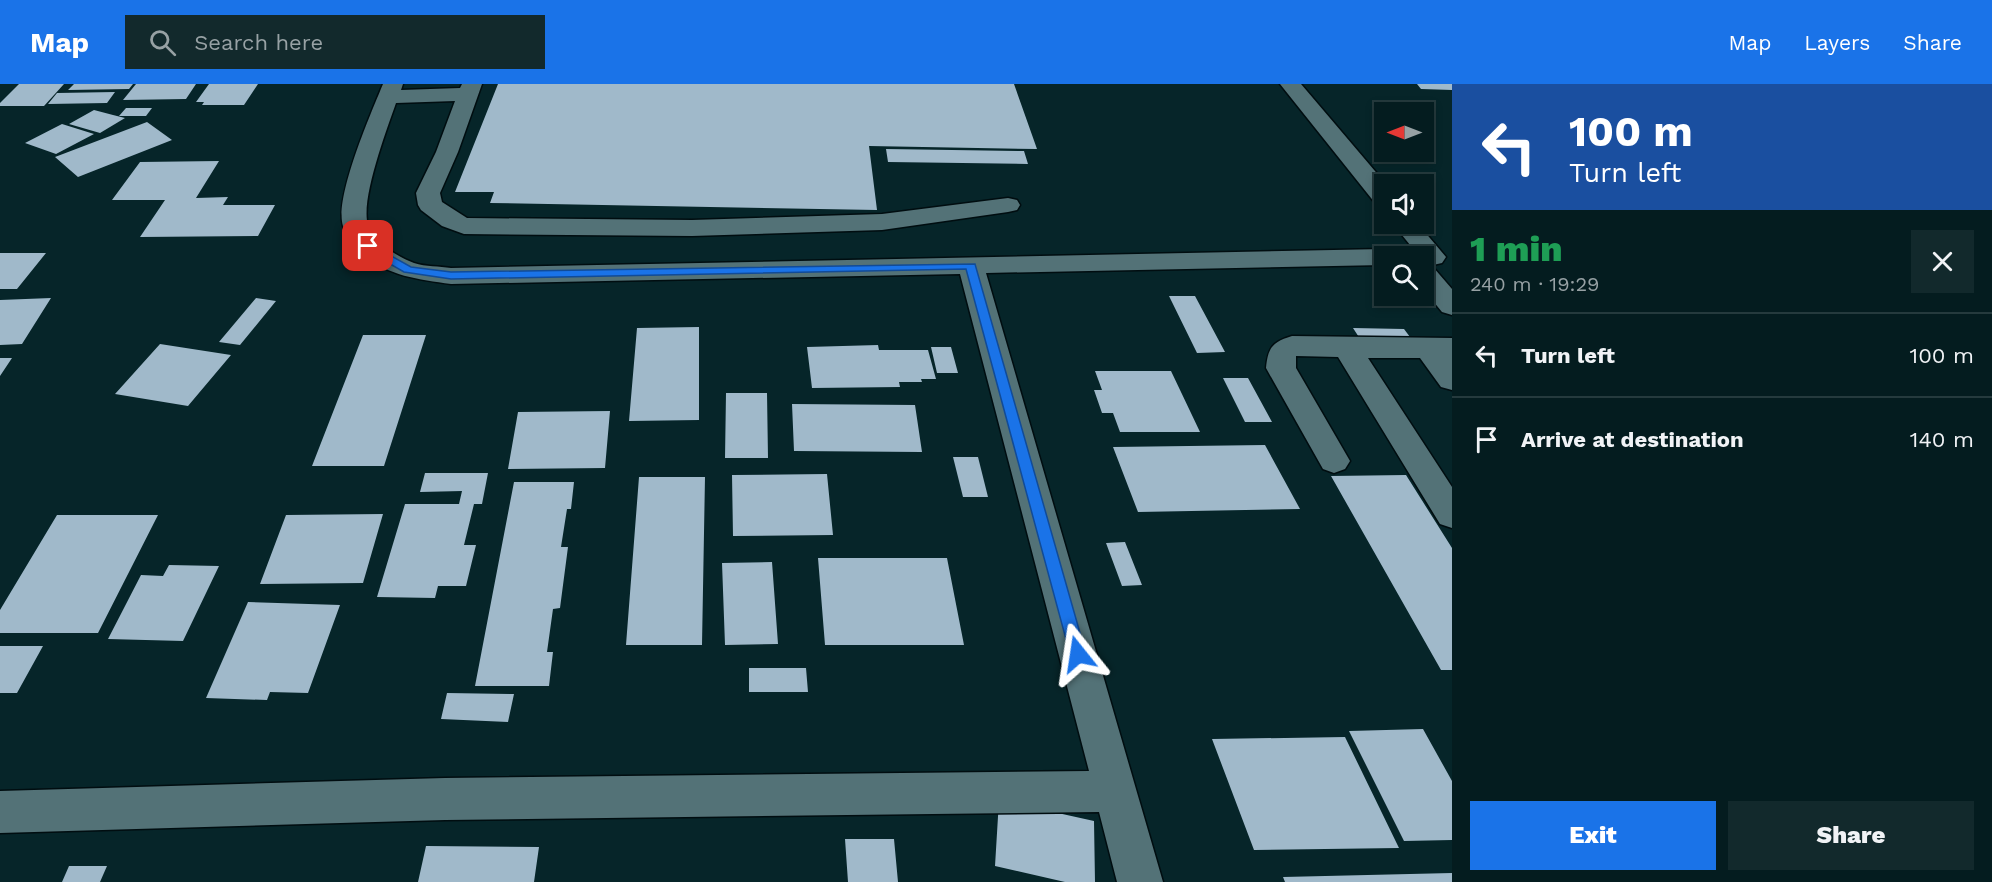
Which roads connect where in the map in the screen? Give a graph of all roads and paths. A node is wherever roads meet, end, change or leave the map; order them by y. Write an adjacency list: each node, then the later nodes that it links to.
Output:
1 (1290, 84): 4 (street)
2 (470, 89): 3 (street); 5 (street)
3 (390, 90): 7 (street)
4 (1374, 186)
5 (1008, 205)
6 (1374, 257): 7 (street)
7 (971, 266): 15 (street)
8 (1434, 277): 9 (street)
9 (1452, 306)
10 (1347, 348): 11 (street); 13 (street); 14 (street)
11 (1441, 349): 12 (street)
12 (1452, 380)
13 (1334, 461)
14 (1452, 515)
15 (1115, 791): 16 (street); 17 (street)
16 (0, 812)
17 (1140, 882)

